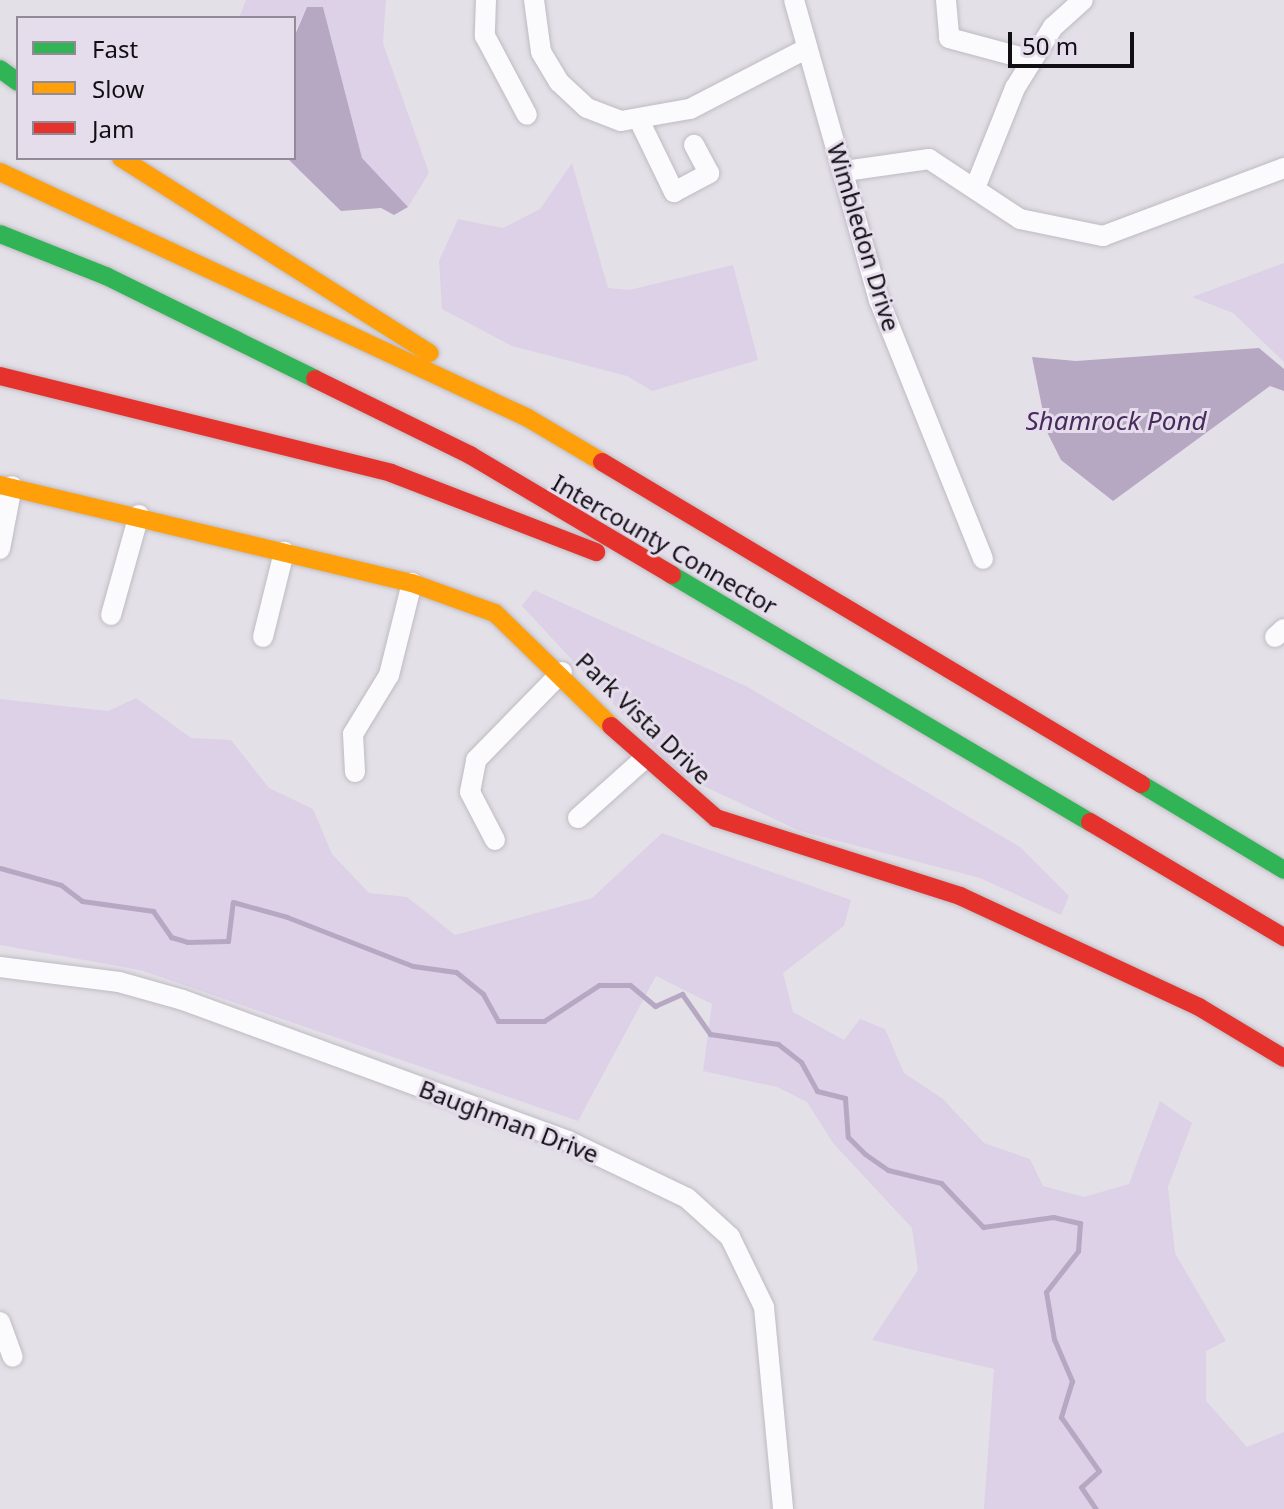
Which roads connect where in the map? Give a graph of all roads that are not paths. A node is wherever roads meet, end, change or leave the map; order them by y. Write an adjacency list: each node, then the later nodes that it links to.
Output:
1 (486, 0): 8 (street)
2 (534, 0): 9 (street)
3 (794, 0): 6 (street, Wimbledon Drive)
4 (946, 0): 7 (street)
5 (1083, 0): 7 (street)
6 (804, 50): 9 (street); 13 (street, Wimbledon Drive)
7 (1031, 60): 15 (street)
8 (527, 115)
9 (640, 122): 10 (street)
10 (694, 145)
11 (124, 160): 18 (main road)
12 (1284, 168): 15 (street)
13 (845, 171): 15 (street); 23 (street, Wimbledon Drive)
14 (0, 172): 18 (main road, Intercounty Connector)
15 (975, 188)
16 (0, 234): 25 (main road, Intercounty Connector)
17 (0, 376): 25 (main road)
18 (528, 418): 33 (main road, Intercounty Connector)
19 (6, 486): 20 (main road, Park Vista Drive); 21 (street)
20 (139, 515): 22 (main road, Park Vista Drive); 26 (street)
21 (0, 549)
22 (284, 552): 24 (main road, Park Vista Drive); 27 (street)
23 (983, 559)
24 (412, 583): 28 (main road, Park Vista Drive); 30 (street)
25 (681, 585): 34 (main road, Intercounty Connector)
26 (111, 615)
27 (263, 637)
28 (562, 672): 29 (main road, Park Vista Drive); 32 (street)
29 (645, 758): 31 (street); 36 (main road, Park Vista Drive)
30 (355, 772)
31 (578, 818)
32 (495, 840)
33 (1284, 870)
34 (1284, 937)
35 (0, 967): 39 (street, Baughman Drive)
36 (1284, 1058)
37 (0, 1322): 38 (street)
38 (13, 1357)
39 (783, 1509)

